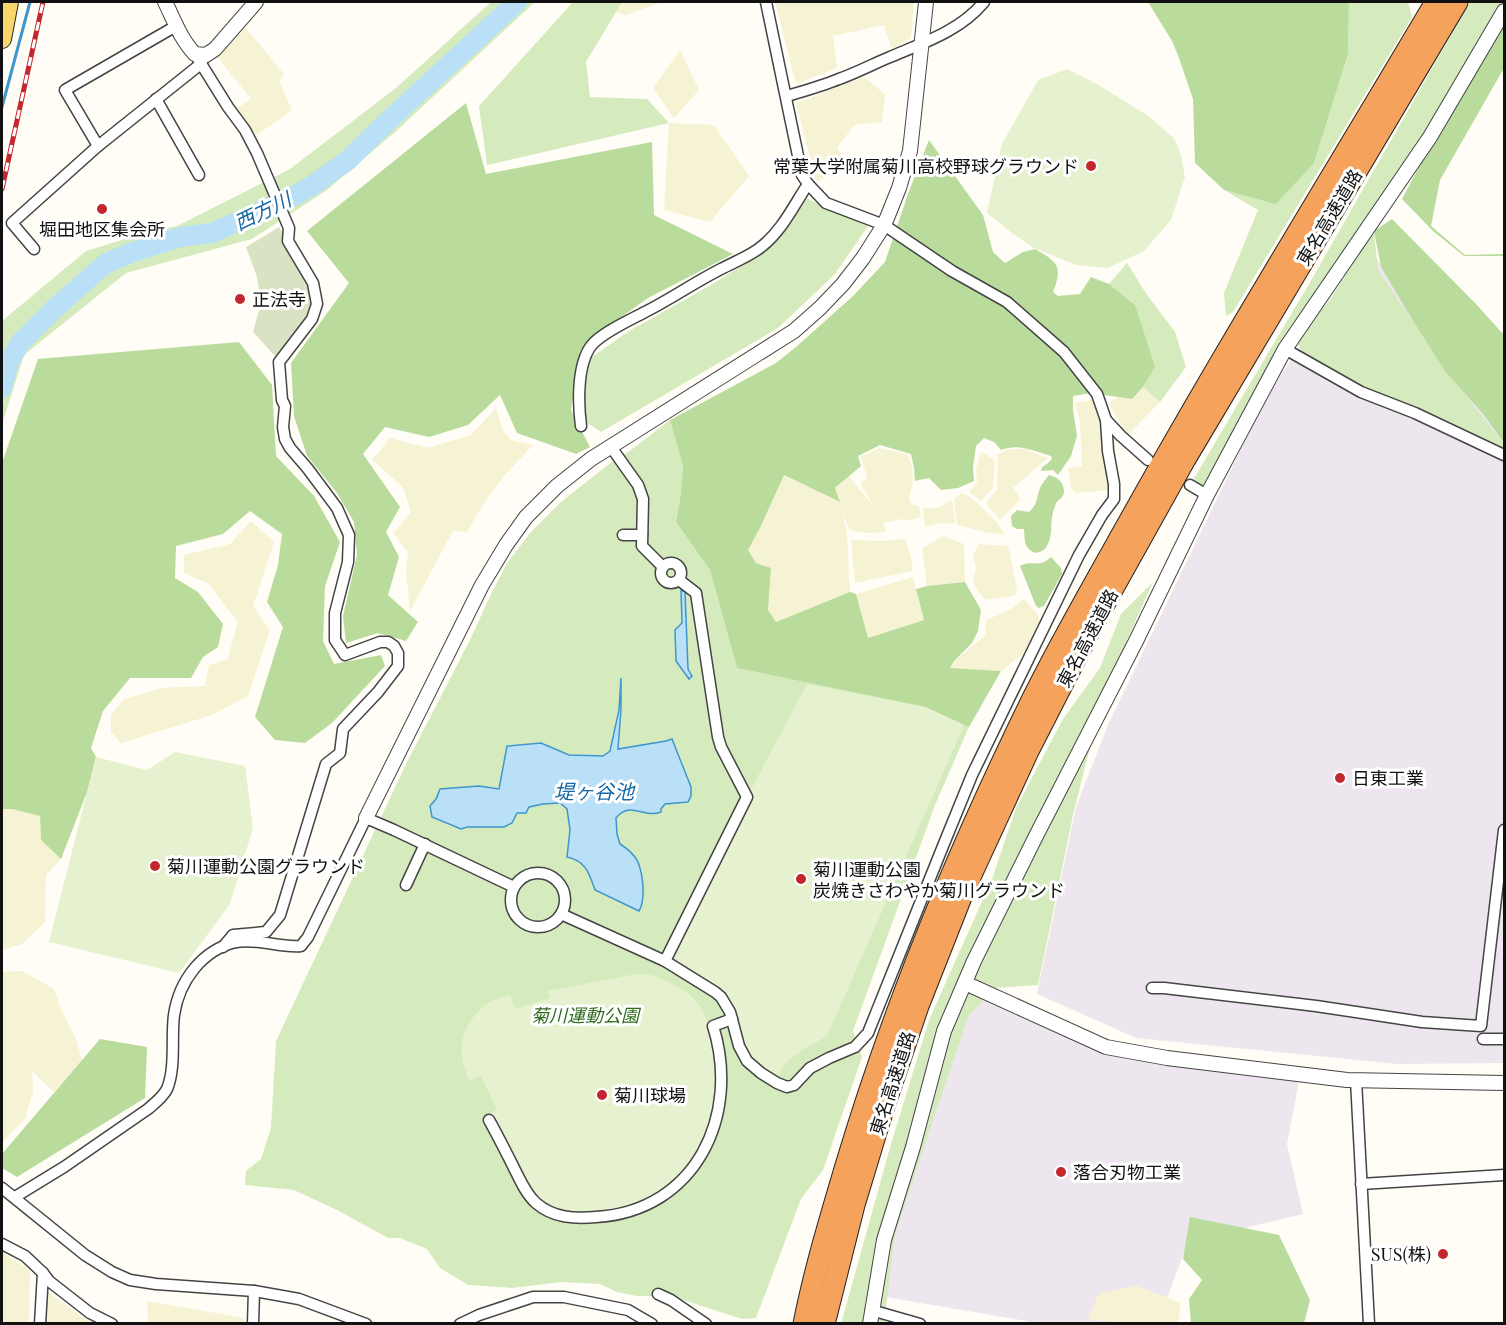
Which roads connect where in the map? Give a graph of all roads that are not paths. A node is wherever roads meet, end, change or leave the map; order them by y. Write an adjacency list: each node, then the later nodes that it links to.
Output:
1 (9, 2): 11 (main road)
2 (165, 2): 10 (street)
3 (256, 2): 13 (street)
4 (766, 2): 14 (street)
5 (926, 2): 12 (street)
6 (1436, 2): 63 (highway, 東名高速道路)
7 (1457, 2): 64 (highway, 東名高速道路)
8 (979, 4): 12 (street)
9 (1504, 11): 21 (street)
10 (176, 26): 13 (street); 16 (street)
11 (2, 39)
12 (923, 44): 14 (street); 19 (street)
13 (198, 59): 15 (street); 37 (street)
14 (787, 96): 18 (street)
15 (156, 99): 16 (street); 17 (street)
16 (98, 146): 20 (street)
17 (199, 175)
18 (808, 184): 19 (street); 23 (street)
19 (884, 225): 22 (street); 24 (street)
20 (34, 249)
21 (1285, 349): 25 (street); 28 (street)
22 (1106, 420): 26 (street); 41 (street)
23 (581, 426)
24 (612, 447): 30 (street); 31 (street)
25 (1504, 455)
26 (1148, 460)
27 (1190, 485): 28 (street)
28 (1207, 495): 39 (street)
29 (623, 535): 30 (street)
30 (642, 535): 38 (street)
31 (366, 818): 33 (street); 37 (street)
32 (1504, 831): 40 (street)
33 (425, 844): 34 (street); 35 (street)
34 (406, 885)
35 (514, 886): 36 (street); 36 (street)
36 (561, 914): 38 (street)
37 (223, 946): 50 (street)
38 (665, 961): 41 (street)
39 (965, 983): 44 (street); 55 (street)
40 (1152, 988)
41 (732, 1018): 46 (street)
42 (1483, 1039): 43 (street)
43 (1504, 1039)
44 (1356, 1080): 45 (street); 48 (street)
45 (1504, 1083)
46 (489, 1120)
47 (1504, 1175): 48 (street)
48 (1361, 1184): 66 (street)
49 (2, 1188): 50 (street)
50 (15, 1197): 53 (street)
51 (2, 1244): 52 (street)
52 (43, 1273): 56 (street); 57 (street)
53 (254, 1291): 58 (street); 59 (street)
54 (658, 1294): 62 (street)
55 (871, 1317): 65 (street)
56 (40, 1323)
57 (112, 1323)
58 (254, 1323)
59 (366, 1323)
60 (460, 1323): 61 (street)
61 (652, 1323)
62 (706, 1323)
63 (804, 1323)
64 (824, 1323)
65 (920, 1323)
66 (1369, 1323)

